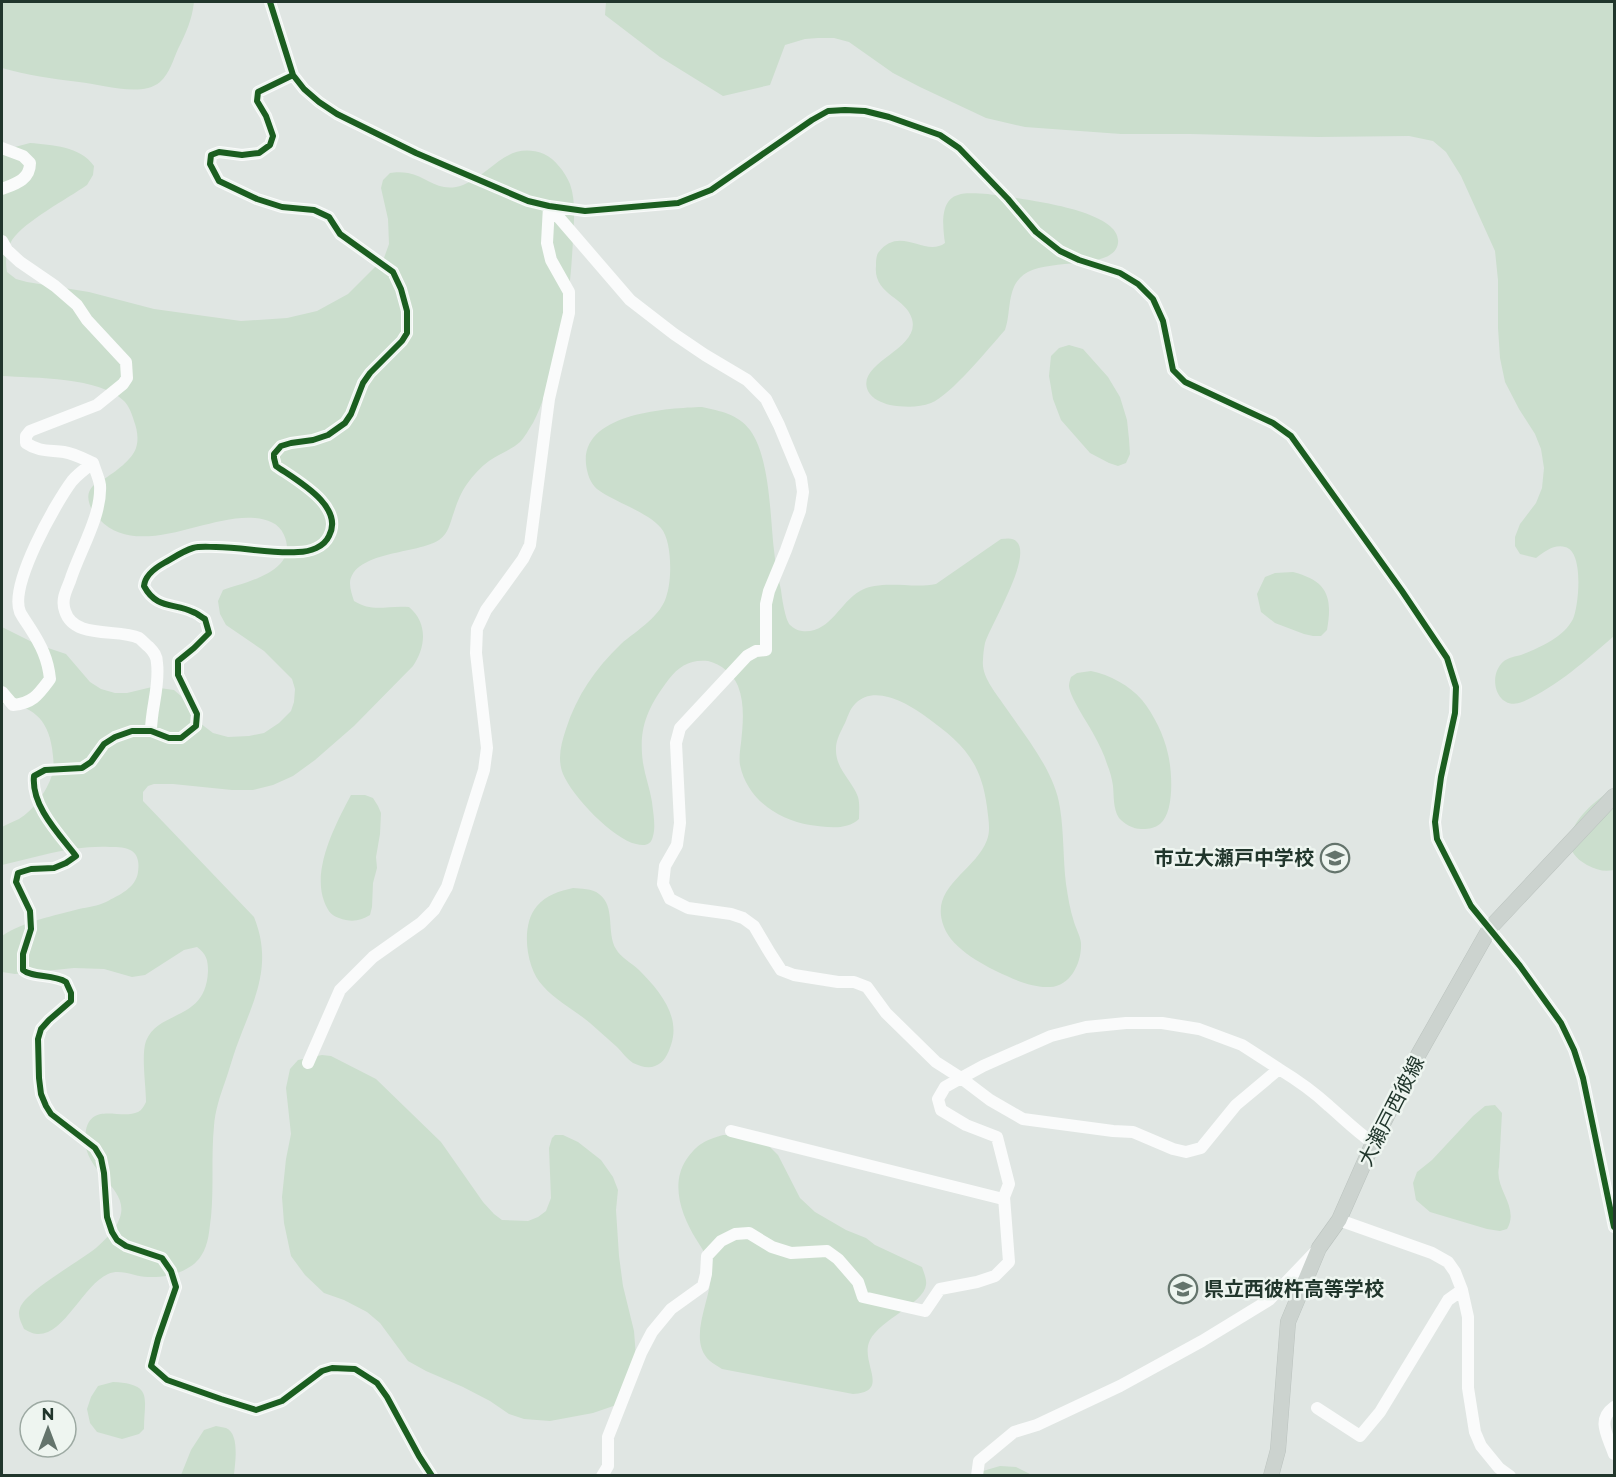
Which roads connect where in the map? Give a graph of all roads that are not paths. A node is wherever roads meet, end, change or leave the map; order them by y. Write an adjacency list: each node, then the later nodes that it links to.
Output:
1 (270, 2): 2 (street)
2 (293, 75): 5 (street); 9 (street)
3 (2, 148): 4 (street)
4 (2, 189)
5 (549, 207): 11 (street); 12 (street); 14 (street)
6 (2, 242): 7 (street)
7 (93, 463): 8 (street); 9 (street)
8 (2, 692)
9 (151, 731): 25 (street)
10 (1614, 796): 11 (main road, 大瀬戸西彼線)
11 (1490, 928): 16 (main road, 大瀬戸西彼線); 19 (street)
12 (308, 1063)
13 (1279, 1069): 14 (street); 14 (street); 16 (street)
14 (961, 1078): 17 (street)
15 (730, 1131): 17 (street)
16 (1373, 1143): 18 (main road, 大瀬戸西彼線)
17 (1004, 1197): 26 (street)
18 (1339, 1220): 20 (main road, 大瀬戸西彼線); 21 (street)
19 (1614, 1227)
20 (1319, 1248): 27 (street); 28 (main road, 大瀬戸西彼線)
21 (1462, 1290): 23 (street); 29 (street)
22 (1614, 1407): 24 (street)
23 (1317, 1408)
24 (1614, 1454)
25 (432, 1476)
26 (602, 1476)
27 (977, 1476)
28 (1271, 1476)
29 (1510, 1476)

